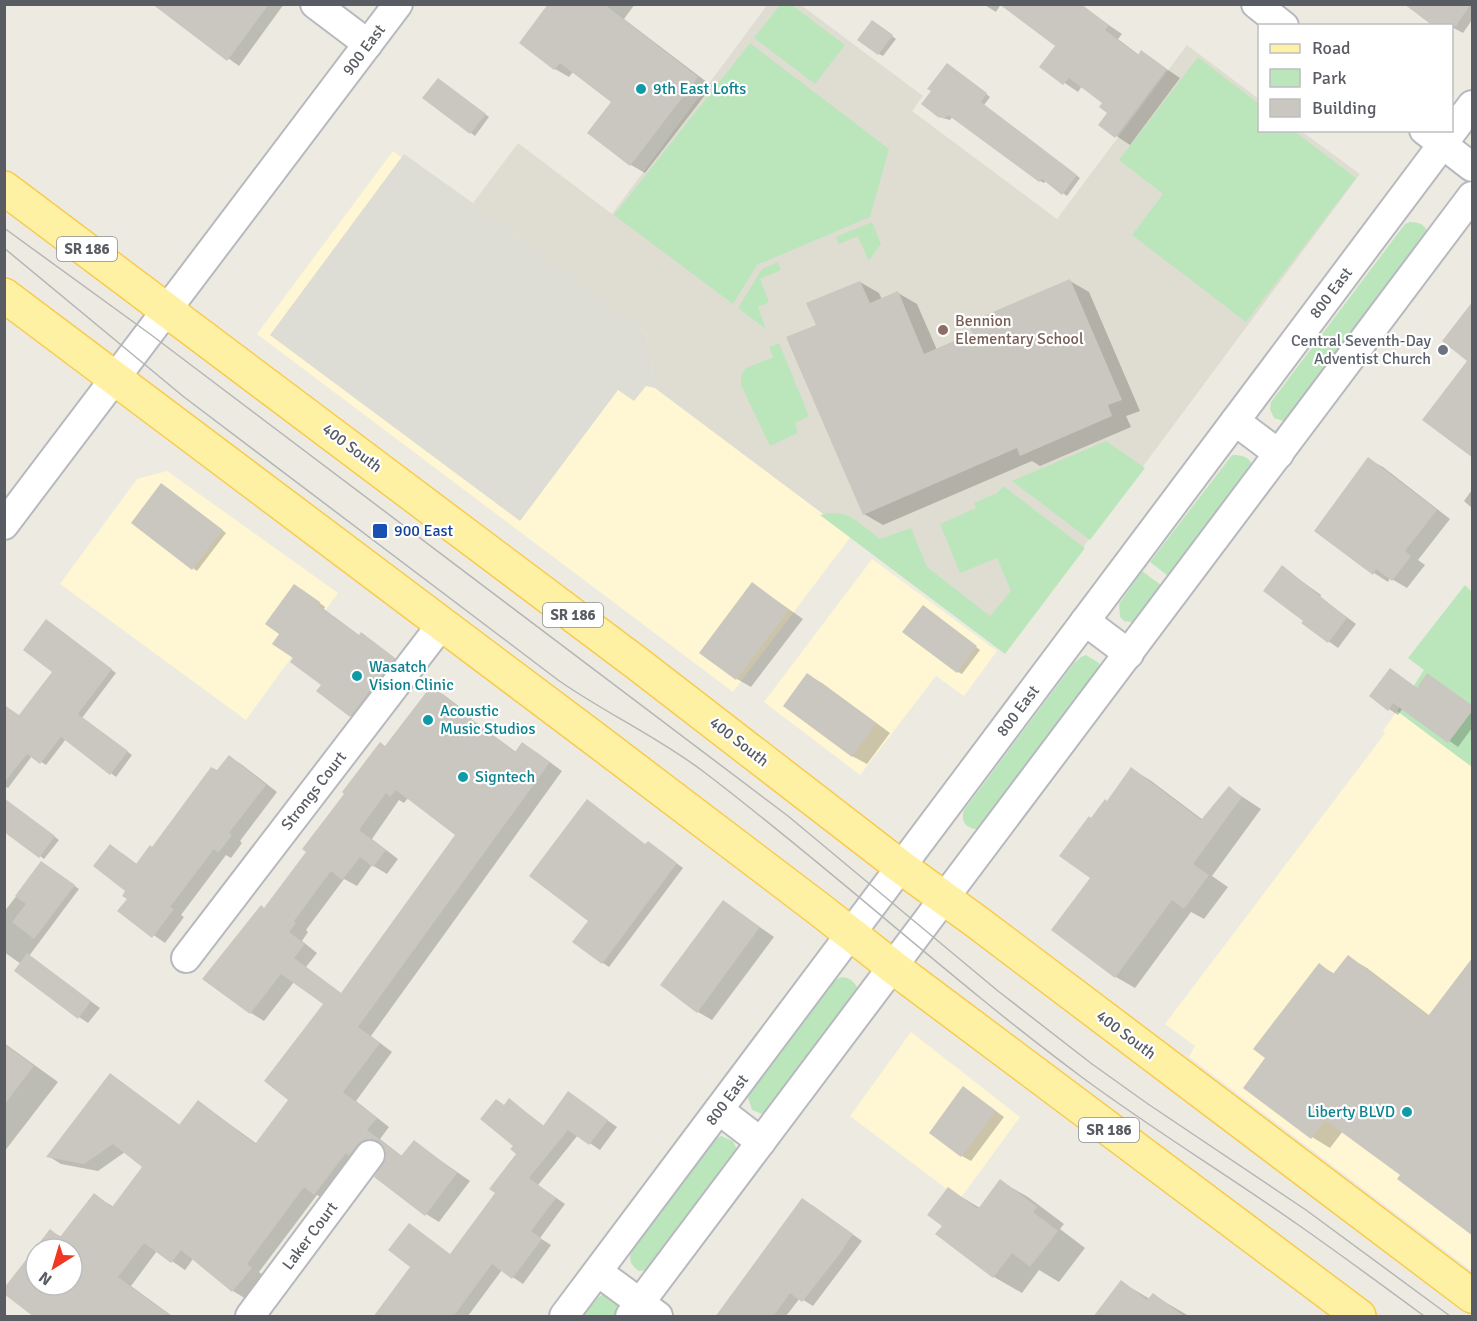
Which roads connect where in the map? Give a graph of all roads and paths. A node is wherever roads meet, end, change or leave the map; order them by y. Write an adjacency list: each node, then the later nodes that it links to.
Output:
1 (315, 4): 5 (street)
2 (398, 4): 5 (street, 900 East)
3 (1256, 4): 4 (street)
4 (1281, 24)
5 (368, 45): 13 (street, 900 East)
6 (1473, 105): 7 (street, 800 East)
7 (1453, 122)
8 (1434, 138): 9 (street); 15 (street, 800 East)
9 (1473, 167)
10 (4, 188): 13 (main road, 400 South / SR 186)
11 (1473, 196): 16 (street)
12 (4, 295): 14 (main road, SR 186)
13 (168, 310): 14 (street, 900 East); 21 (main road, 400 South / SR 186)
14 (116, 378): 17 (street, 900 East); 19 (main road, SR 186)
15 (1235, 421): 16 (street); 18 (street, 800 East)
16 (1279, 454): 20 (street)
17 (4, 525)
18 (1085, 621): 20 (street); 21 (street, 800 East)
19 (442, 624): 23 (main road, SR 186); 24 (street, Strongs Court)
20 (1129, 654): 22 (street)
21 (901, 867): 22 (main road, 400 South / SR 186); 23 (street, 800 East)
22 (945, 899): 25 (street); 30 (main road, 400 South / SR 186)
23 (851, 934): 25 (main road, SR 186); 26 (street, 800 East)
24 (186, 958)
25 (893, 967): 27 (street); 34 (main road, SR 186)
26 (719, 1110): 27 (street); 29 (street, 800 East)
27 (761, 1142): 31 (street)
28 (370, 1155): 32 (street, Laker Court)
29 (598, 1272): 31 (street); 33 (street, 800 East)
30 (1473, 1296)
31 (642, 1312)
32 (250, 1317)
33 (564, 1317)
34 (1359, 1317)

